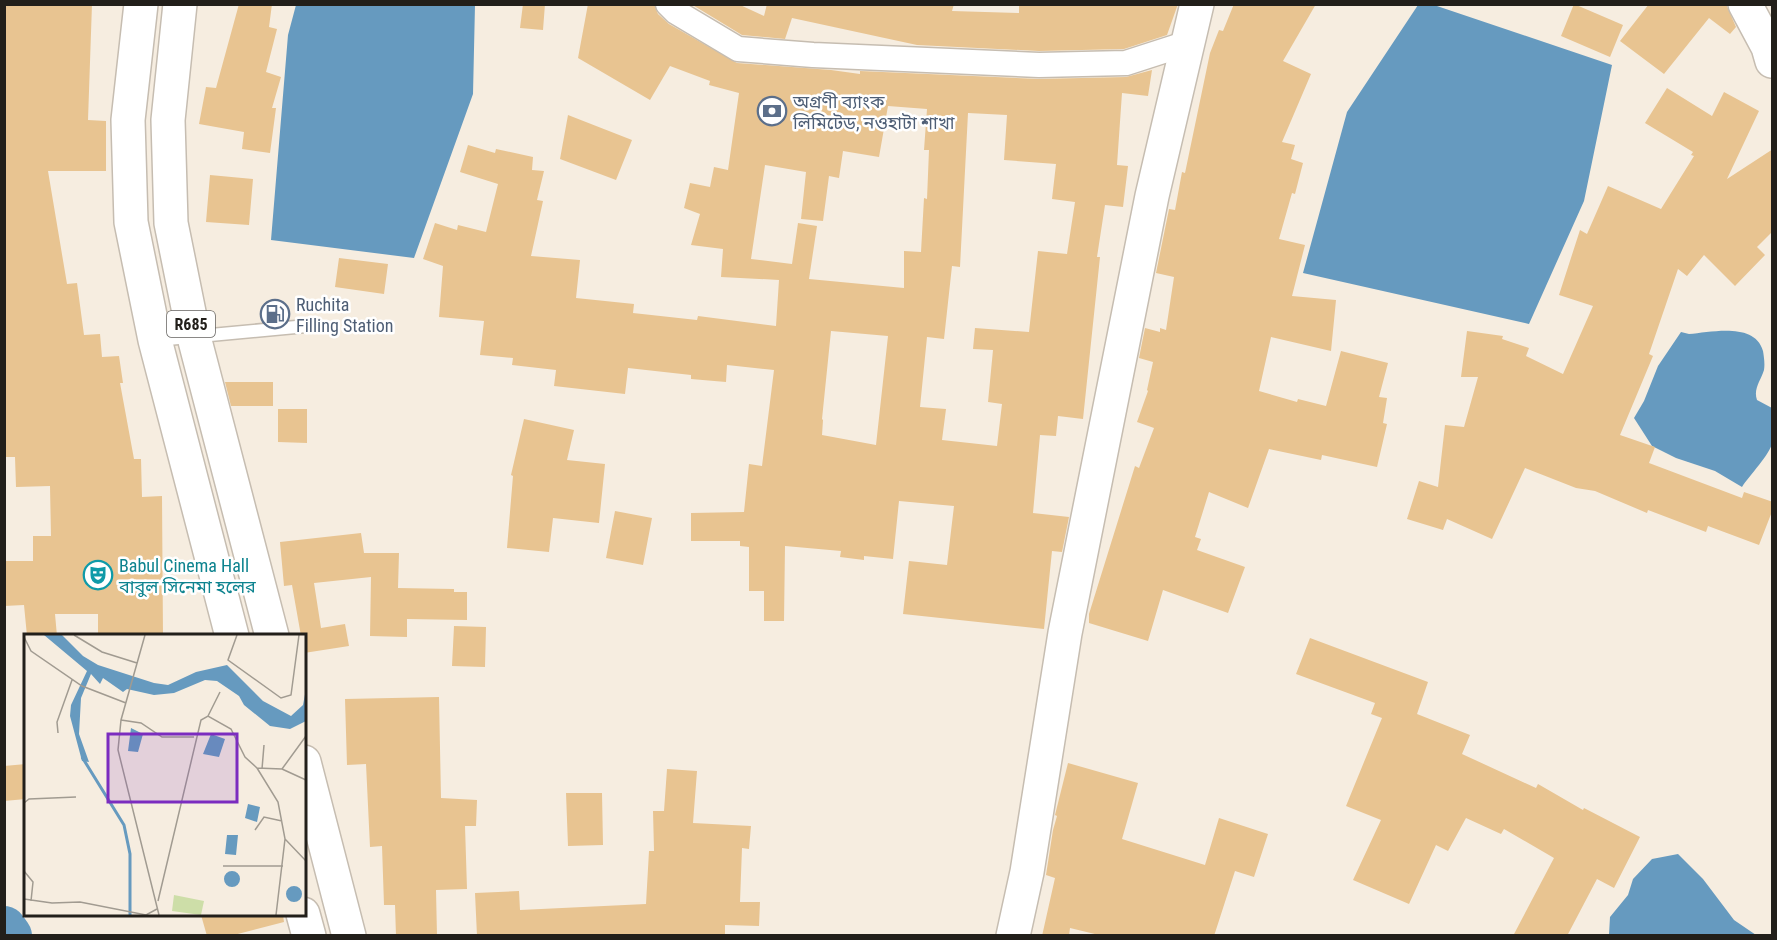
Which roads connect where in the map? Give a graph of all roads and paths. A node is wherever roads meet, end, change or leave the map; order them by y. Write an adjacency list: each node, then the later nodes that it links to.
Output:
1 (141, 4): 10 (main road, R685)
2 (180, 4): 9 (main road, R685)
3 (668, 4): 6 (street)
4 (1197, 4): 6 (main road)
5 (1745, 4): 7 (main road)
6 (1188, 43): 17 (main road)
7 (1773, 61)
8 (317, 326): 9 (lane)
9 (194, 337): 10 (lane); 12 (main road, R685)
10 (155, 340): 11 (main road, R685)
11 (231, 634)
12 (271, 634)
13 (306, 770): 16 (main road)
14 (303, 916): 15 (main road)
15 (309, 936)
16 (349, 936)
17 (1013, 936)

